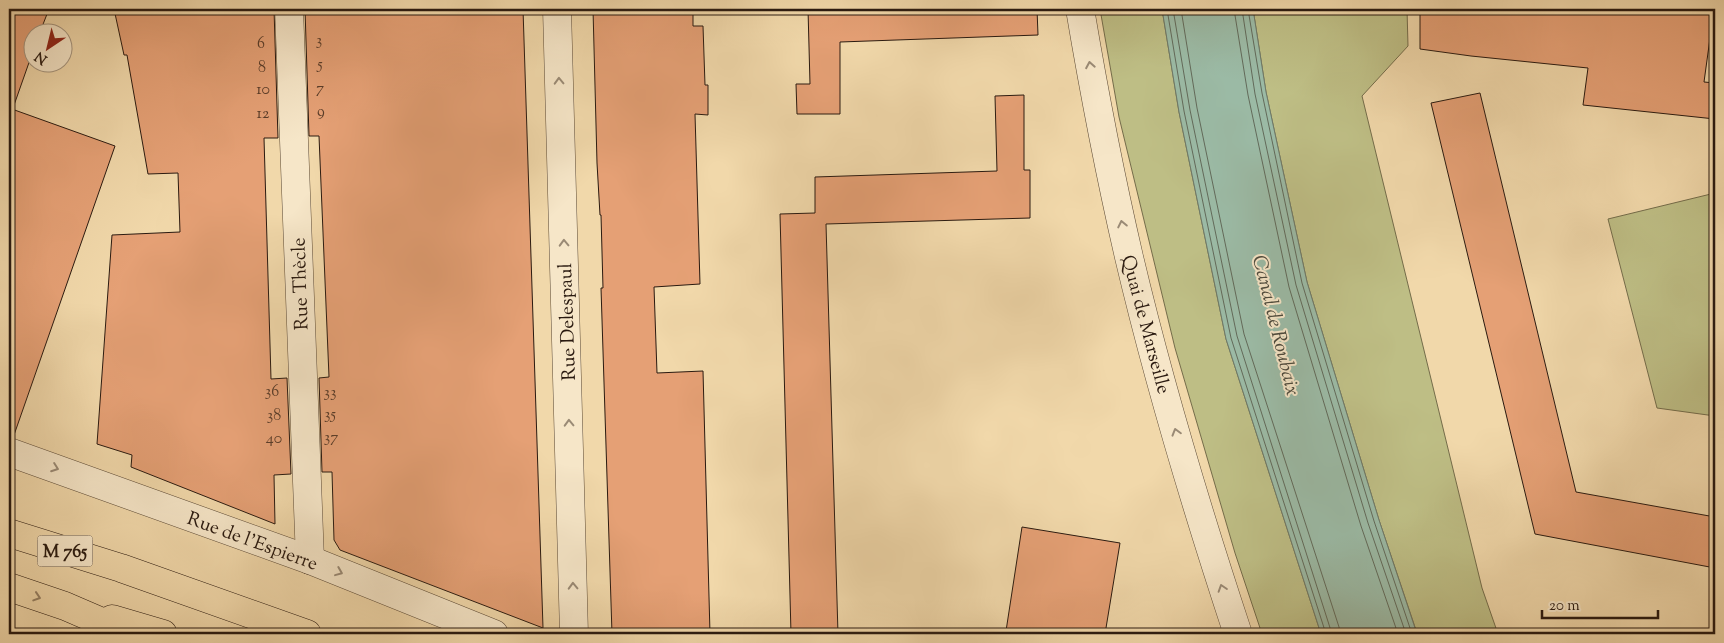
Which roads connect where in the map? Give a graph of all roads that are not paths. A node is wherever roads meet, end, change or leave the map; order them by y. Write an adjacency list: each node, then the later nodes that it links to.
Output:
1 (289, 9): 6 (street, Rue Thècle)
2 (558, 9): 15 (street, Rue Delespaul, one-way to 2)
3 (1080, 9): 16 (street, Quai de Marseille, one-way to 3)
4 (9, 452): 6 (street, Rue de l'Espierre, one-way to 6)
5 (9, 533): 7 (main road, M 765)
6 (310, 560): 14 (street, Rue de l'Espierre, one-way to 14)
7 (121, 568): 12 (main road); 13 (main road, M 765)
8 (9, 587): 9 (main road, one-way to 9)
9 (65, 606): 10 (main road); 11 (main road)
10 (130, 634)
11 (164, 634)
12 (270, 634)
13 (307, 634)
14 (494, 634)
15 (574, 634)
16 (1238, 634)

